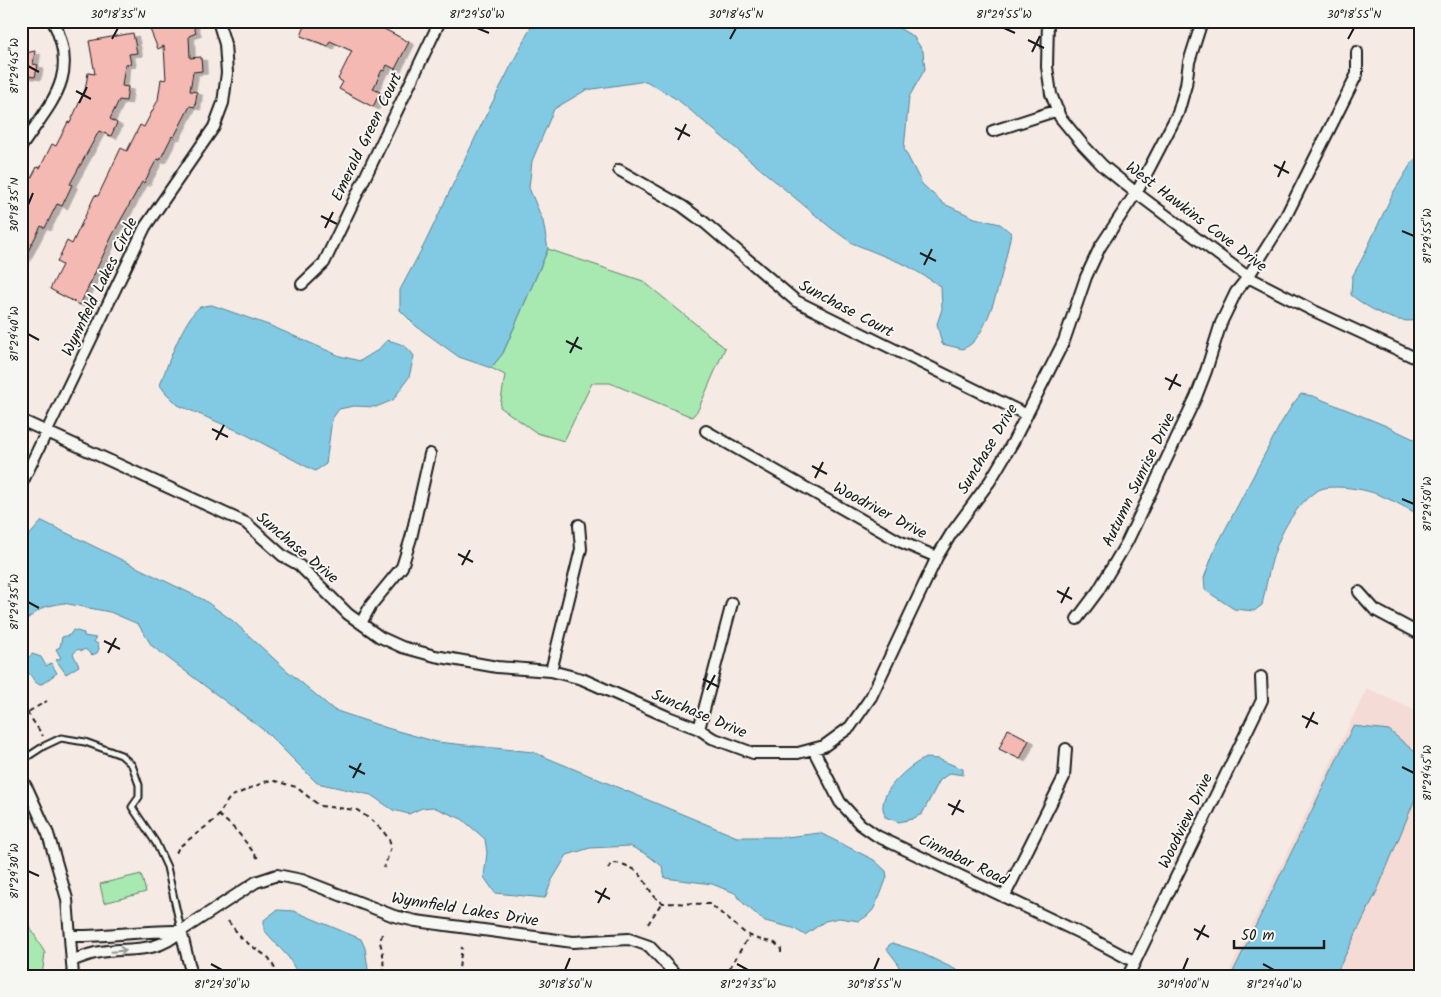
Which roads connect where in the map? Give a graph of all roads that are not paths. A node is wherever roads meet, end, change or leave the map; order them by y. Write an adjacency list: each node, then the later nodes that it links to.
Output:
1 (53, 21): 9 (street)
2 (218, 21): 18 (street, Wynnfield Lakes Circle)
3 (1048, 21): 7 (street, West Hawkins Cove Drive)
4 (1202, 21): 11 (street, Sunchase Drive)
5 (437, 22): 13 (street, Emerald Green Court)
6 (1357, 52): 12 (street, Autumn Sunrise Drive)
7 (1058, 110): 8 (street); 11 (street, West Hawkins Cove Drive)
8 (993, 130)
9 (21, 147)
10 (619, 170): 15 (street, Sunchase Court)
11 (1135, 192): 12 (street, West Hawkins Cove Drive); 15 (street, Sunchase Drive)
12 (1248, 277): 14 (street, West Hawkins Cove Drive); 25 (street, Autumn Sunrise Drive)
13 (302, 284)
14 (1420, 360)
15 (1027, 415): 22 (street, Sunchase Drive)
16 (21, 420): 18 (street, Sunchase Drive)
17 (706, 431): 22 (street, Woodriver Drive)
18 (45, 432): 20 (street, Wynnfield Lakes Circle); 26 (street, Sunchase Drive)
19 (430, 454): 26 (street)
20 (21, 485)
21 (579, 525): 28 (street)
22 (937, 557): 31 (street, Sunchase Drive)
23 (1359, 592): 27 (street)
24 (732, 603): 30 (street)
25 (1077, 619)
26 (361, 623): 28 (street, Sunchase Drive)
27 (1420, 634)
28 (551, 671): 30 (street, Sunchase Drive)
29 (1261, 677): 39 (street, Woodview Drive)
30 (700, 729): 31 (street, Sunchase Drive)
31 (813, 749): 35 (street, Cinnabar Road)
32 (1066, 749): 35 (street)
33 (21, 761): 36 (lane)
34 (21, 778): 37 (street)
35 (1004, 897): 39 (street, Cinnabar Road)
36 (181, 931): 37 (street); 38 (street, Wynnfield Lakes Drive, one-way to 36); 41 (street); 42 (street, Wynnfield Lakes Drive)
37 (70, 936): 38 (street)
38 (72, 961): 40 (street)
39 (1135, 962): 43 (street, Woodview Drive)
40 (72, 976)
41 (192, 976)
42 (678, 976)
43 (1128, 976)

